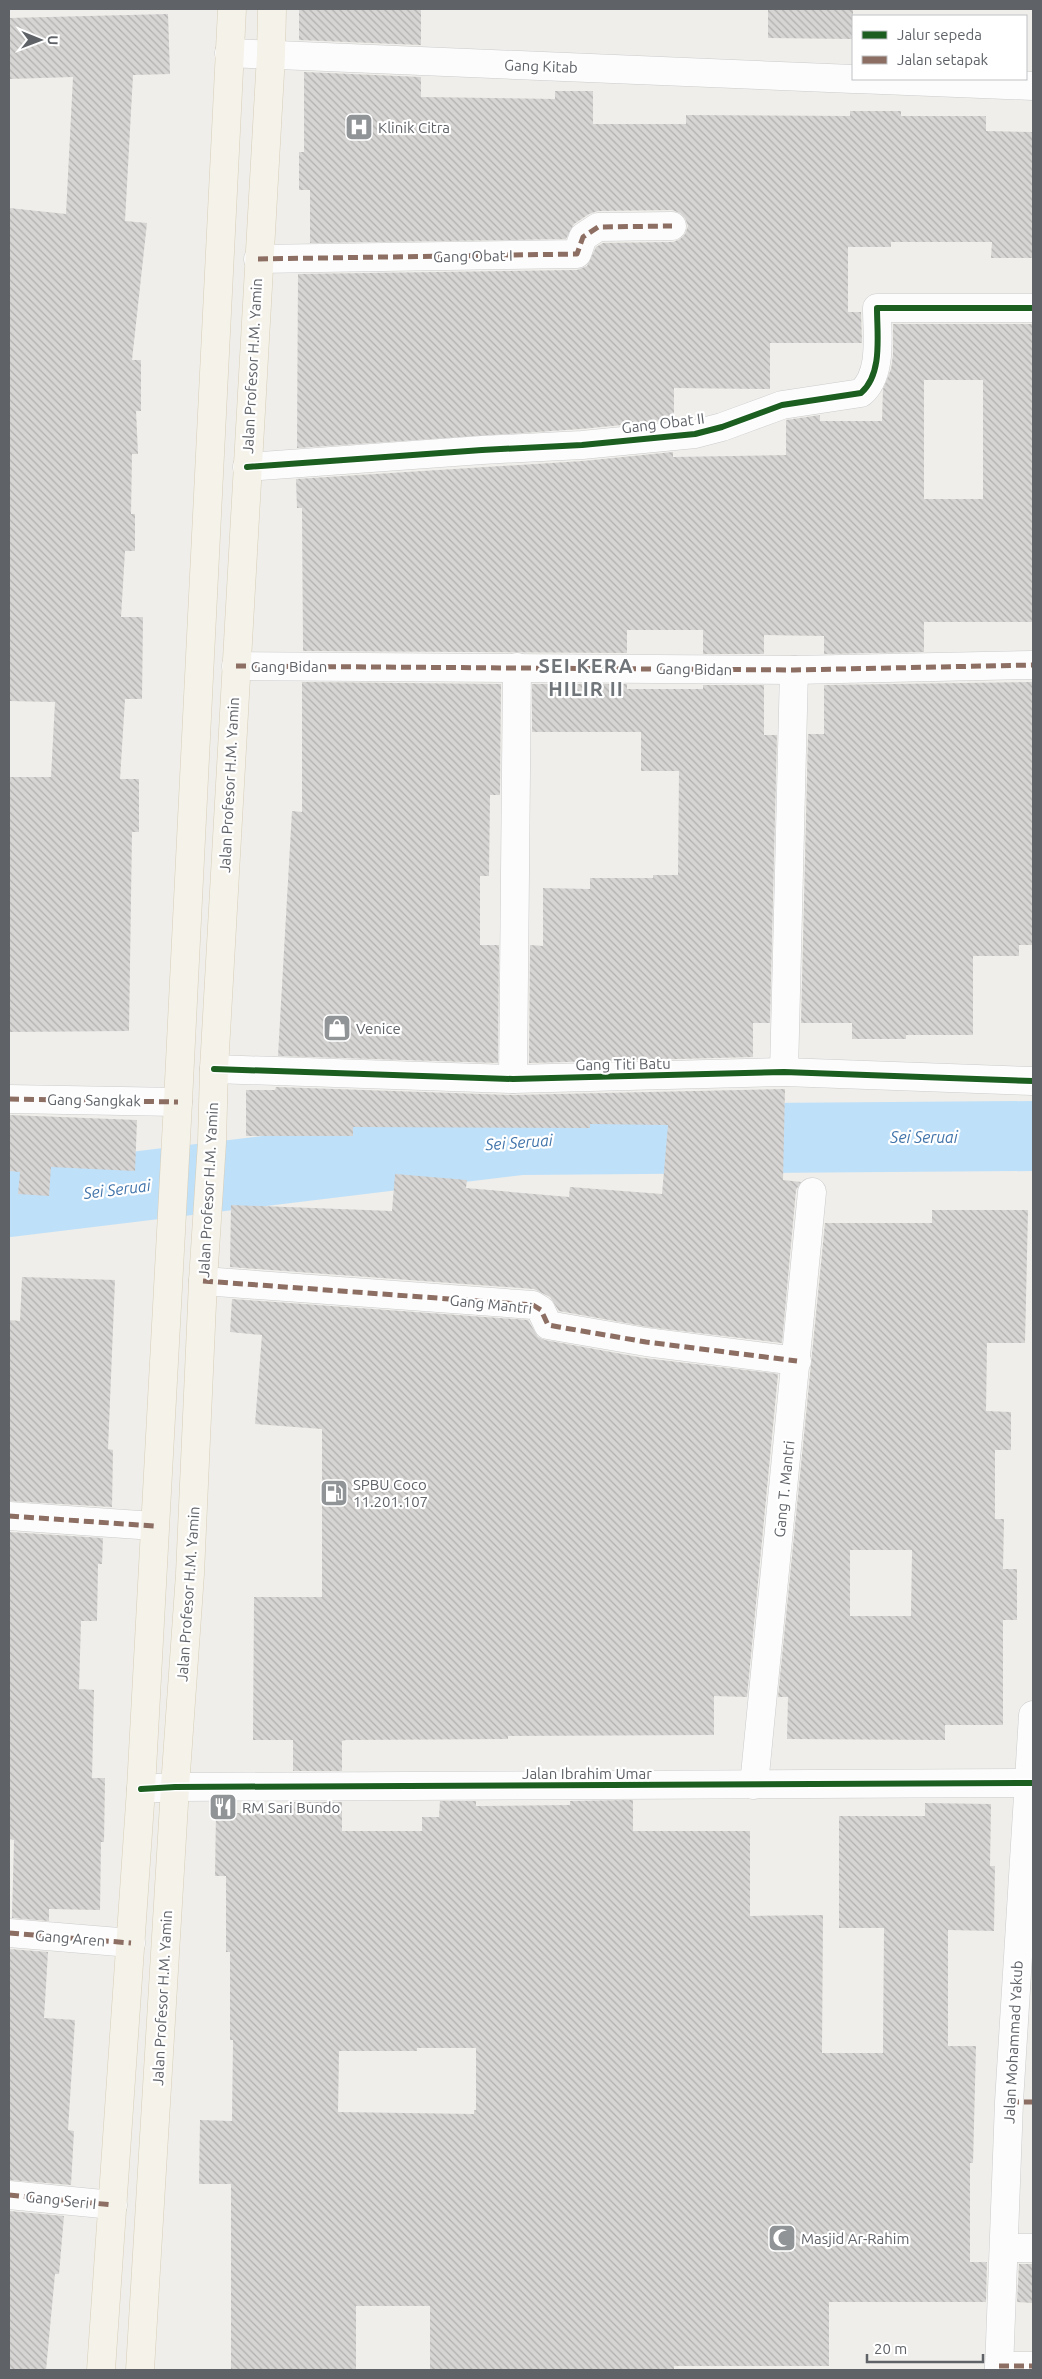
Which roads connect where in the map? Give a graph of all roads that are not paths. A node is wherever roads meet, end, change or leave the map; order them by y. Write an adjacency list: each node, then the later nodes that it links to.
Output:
1 (232, 9): 3 (main road)
2 (272, 9): 4 (main road, Jalan Profesor H.M. Yamin)
3 (230, 53): 4 (street, Gang Kitab); 21 (main road)
4 (271, 55): 5 (street, Gang Kitab); 9 (main road, Jalan Profesor H.M. Yamin)
5 (852, 79)
6 (882, 80): 7 (street)
7 (1033, 86)
8 (672, 226): 9 (street, Gang Obat I)
9 (258, 260): 11 (main road, Jalan Profesor H.M. Yamin)
10 (1033, 308): 11 (street, Gang Obat II)
11 (247, 467): 13 (main road, Jalan Profesor H.M. Yamin)
12 (1033, 665): 15 (street, Gang Bidan)
13 (236, 666): 14 (street, Gang Bidan); 16 (main road, Jalan Profesor H.M. Yamin)
14 (517, 667): 15 (street, Gang Bidan); 18 (street)
15 (794, 670): 17 (street)
16 (214, 1069): 18 (street, Gang Titi Batu); 23 (main road, Jalan Profesor H.M. Yamin)
17 (784, 1072): 18 (street, Gang Titi Batu); 19 (street, Gang Titi Batu)
18 (513, 1079)
19 (1033, 1082)
20 (9, 1099): 21 (street, Gang Sangkak)
21 (178, 1102): 26 (main road)
22 (812, 1192): 24 (street, Gang T. Mantri)
23 (203, 1281): 24 (street, Gang Mantri); 30 (main road, Jalan Profesor H.M. Yamin)
24 (797, 1361): 29 (street, Gang T. Mantri)
25 (9, 1516): 26 (street)
26 (154, 1526): 31 (main road)
27 (1033, 1715): 28 (street, Jalan Mohammad Yakub)
28 (1031, 1783): 29 (street, Jalan Ibrahim Umar); 34 (street, Jalan Mohammad Yakub)
29 (754, 1785): 30 (street, Jalan Ibrahim Umar)
30 (175, 1787): 31 (street, Jalan Ibrahim Umar); 40 (main road, Jalan Profesor H.M. Yamin)
31 (141, 1789): 33 (main road)
32 (9, 1933): 33 (street, Gang Aren)
33 (131, 1943): 36 (main road)
34 (1021, 2102): 37 (street, Jalan Mohammad Yakub)
35 (9, 2194): 36 (street, Gang Seri I)
36 (113, 2205): 39 (main road)
37 (1004, 2248): 38 (street); 42 (street, Jalan Mohammad Yakub)
38 (1033, 2248)
39 (103, 2318): 40 (main road); 43 (main road)
40 (143, 2319): 44 (main road, Jalan Profesor H.M. Yamin)
41 (1033, 2366): 42 (street)
42 (999, 2368)
43 (101, 2370)
44 (140, 2370)

